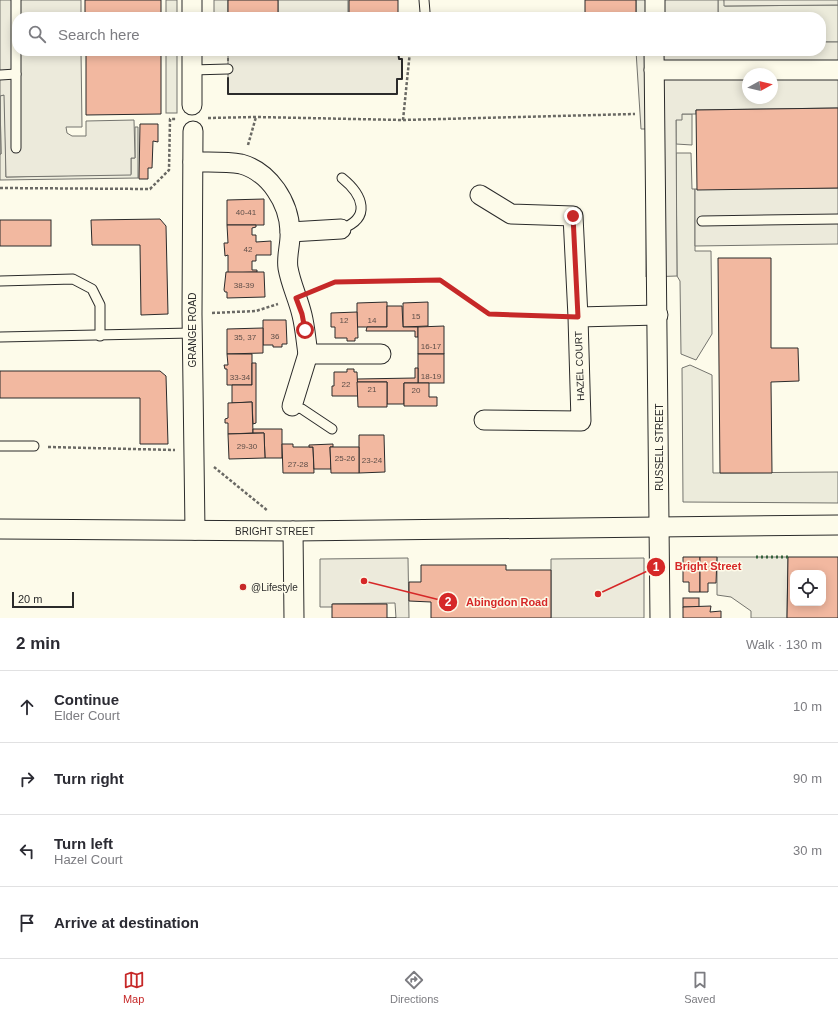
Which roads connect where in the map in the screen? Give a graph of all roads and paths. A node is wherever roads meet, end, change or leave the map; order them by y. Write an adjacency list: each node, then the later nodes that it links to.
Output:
1 (16, 0): 5 (lane)
2 (192, 0): 6 (street)
3 (424, 0): 7 (lane)
4 (655, 0): 8 (street)
5 (16, 12)
6 (192, 12)
7 (425, 12)
8 (655, 12)
9 (16, 56): 17 (lane)
10 (192, 56): 14 (street, GRANGE ROAD)
11 (409, 56): 22 (path)
12 (654, 56): 15 (street, RUSSELL STREET)
13 (228, 69): 14 (lane)
14 (192, 70): 21 (street, GRANGE ROAD)
15 (654, 70): 16 (street); 19 (street, RUSSELL STREET)
16 (838, 70)
17 (16, 74): 18 (lane); 23 (lane)
18 (0, 75)
19 (655, 114): 22 (path); 36 (street, RUSSELL STREET)
20 (256, 117): 21 (path); 22 (path); 25 (path)
21 (192, 118): 24 (street, GRANGE ROAD); 27 (path)
22 (403, 120)
23 (16, 148)
24 (193, 162): 25 (street); 35 (street, GRANGE ROAD)
25 (242, 164): 32 (street)
26 (342, 178): 31 (lane)
27 (0, 188)
28 (480, 195): 37 (street, HAZEL COURT)
29 (838, 219): 30 (lane)
30 (702, 221)
31 (341, 229): 32 (street)
32 (290, 232): 34 (street)
33 (0, 280): 39 (lane)
34 (296, 298): 35 (path); 37 (path); 41 (street)
35 (192, 314): 38 (street, GRANGE ROAD)
36 (658, 315): 37 (street); 51 (street, RUSSELL STREET)
37 (578, 317): 44 (street, HAZEL COURT)
38 (192, 333): 39 (lane); 48 (street, GRANGE ROAD)
39 (100, 336): 40 (lane)
40 (0, 337)
41 (308, 354): 42 (street); 43 (street)
42 (381, 354)
43 (292, 406): 45 (lane)
44 (484, 420)
45 (332, 429)
46 (0, 446): 47 (lane)
47 (34, 446): 48 (path)
48 (192, 450): 49 (path); 53 (street, GRANGE ROAD)
49 (269, 512)
50 (838, 525): 51 (street, BRIGHT STREET)
51 (659, 527): 54 (street, BRIGHT STREET); 56 (street, RUSSELL STREET)
52 (0, 529): 53 (street, BRIGHT STREET)
53 (195, 530): 54 (street, BRIGHT STREET)
54 (293, 531): 55 (street)
55 (294, 618)
56 (660, 618)

